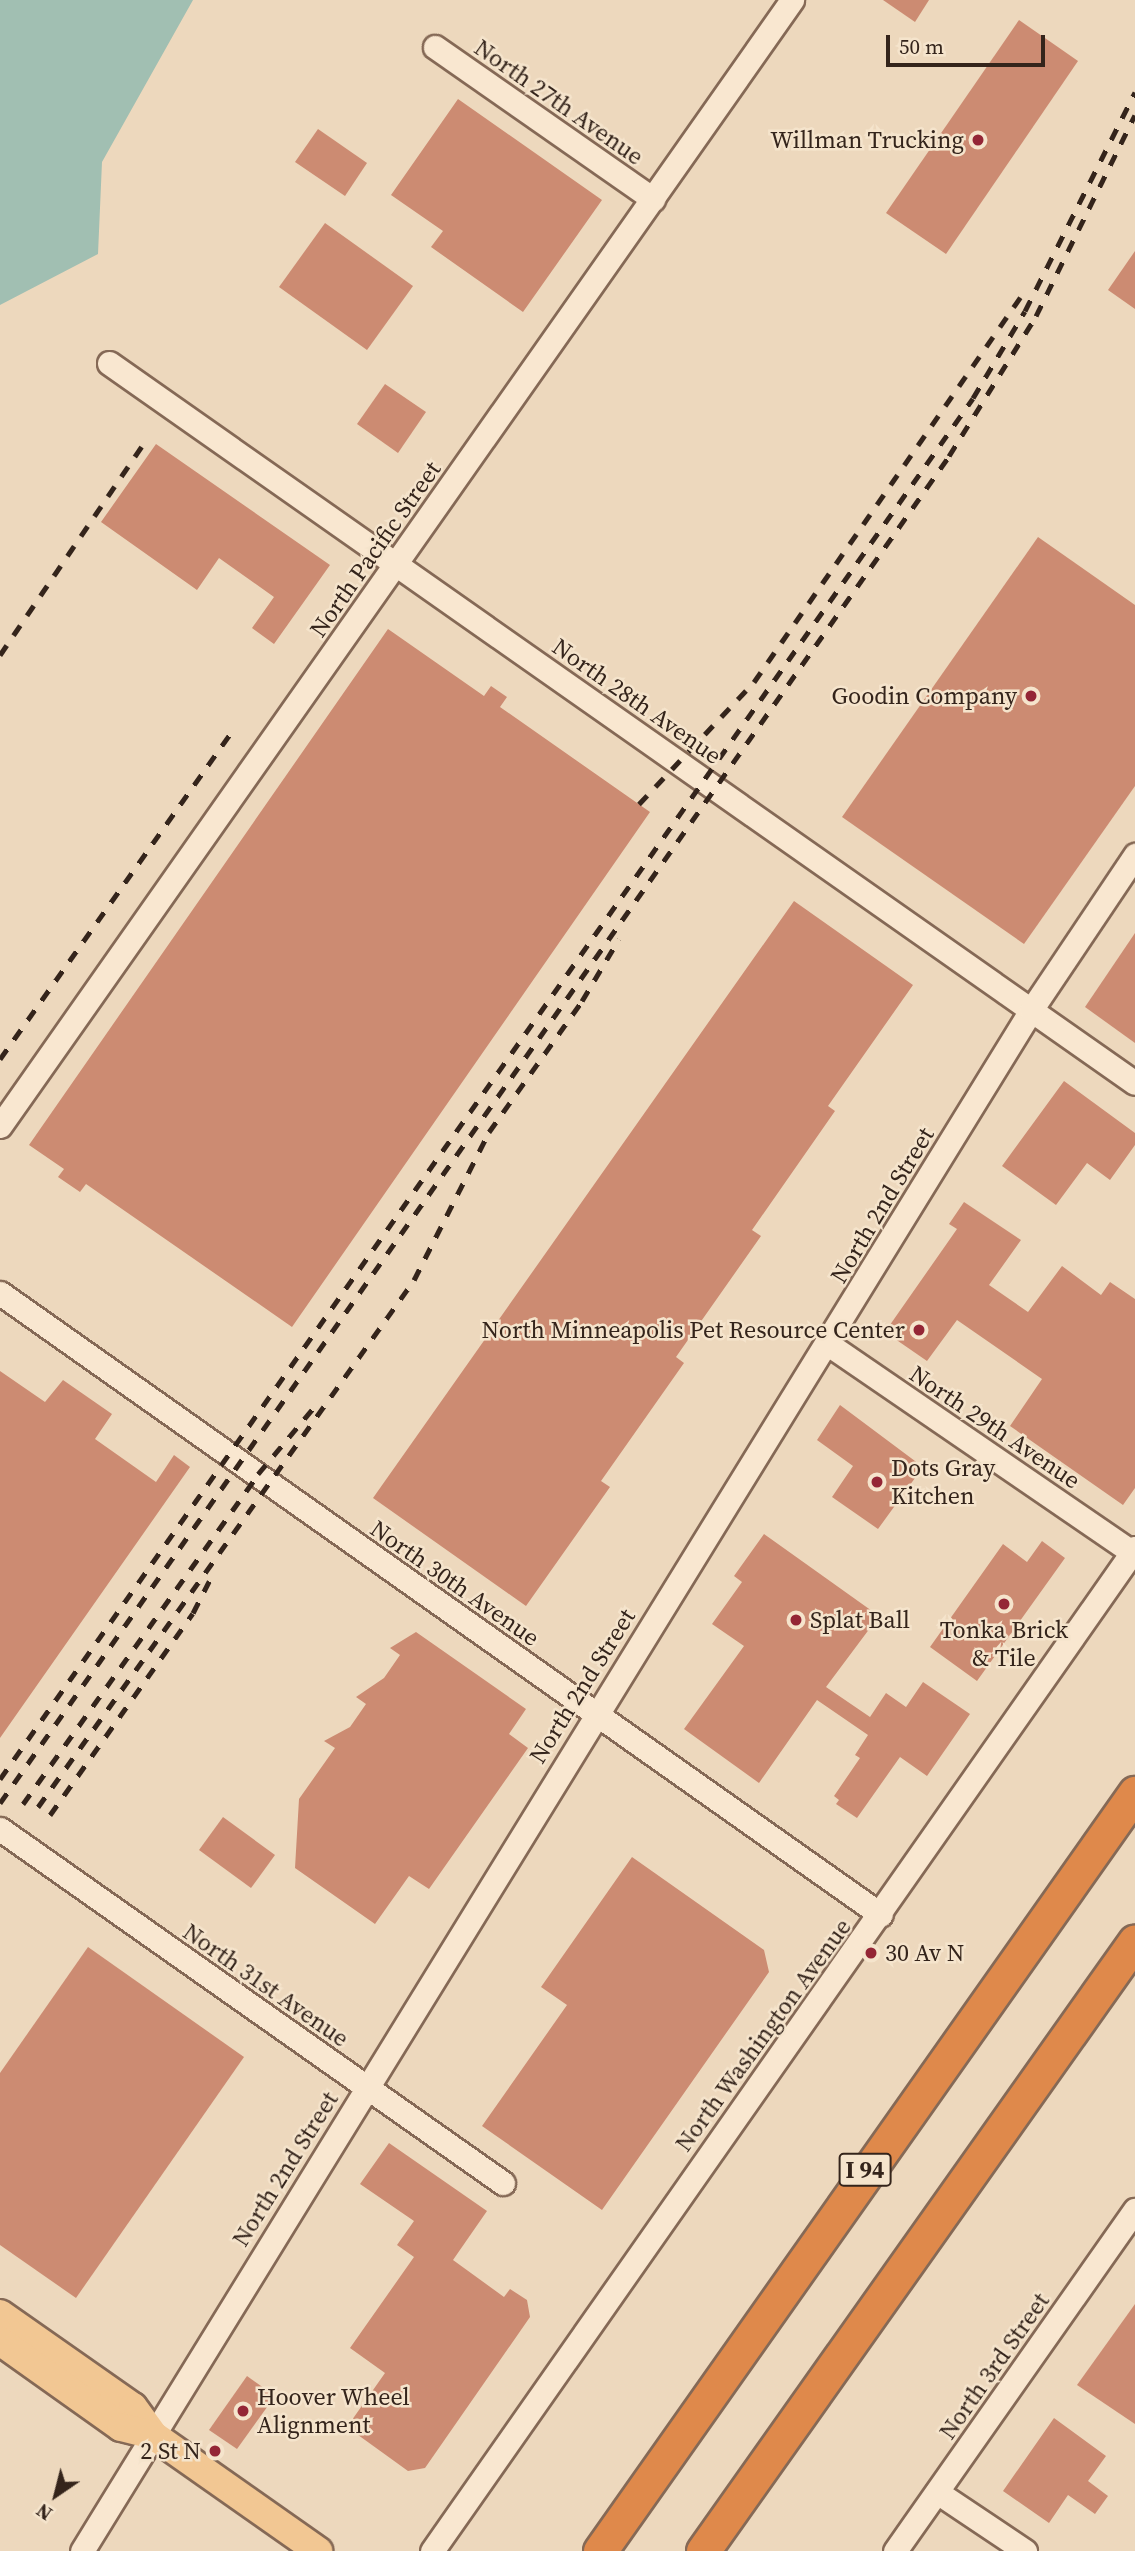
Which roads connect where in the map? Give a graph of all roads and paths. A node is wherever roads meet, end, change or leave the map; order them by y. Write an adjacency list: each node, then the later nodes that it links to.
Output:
1 (792, 0): 3 (street, North Pacific Street)
2 (435, 47): 3 (street, North 27th Avenue)
3 (653, 199): 5 (street, North Pacific Street)
4 (109, 363): 5 (street, North 28th Avenue)
5 (396, 566): 7 (street, North 28th Avenue); 9 (street, North Pacific Street)
6 (1135, 855): 7 (street, North 2nd Street)
7 (1031, 1010): 8 (street, North 28th Avenue); 11 (street, North 2nd Street)
8 (1135, 1083)
9 (0, 1126)
10 (0, 1293): 13 (street, North 30th Avenue)
11 (828, 1344): 12 (street, North 29th Avenue); 13 (street, North 2nd Street)
12 (1134, 1550): 16 (street, North Washington Avenue)
13 (595, 1714): 16 (street, North 30th Avenue); 18 (street, North 2nd Street)
14 (1135, 1793): 28 (highway, I 94)
15 (0, 1829): 18 (street, North 31st Avenue)
16 (881, 1915): 27 (street, North Washington Avenue)
17 (1135, 1941): 29 (highway)
18 (366, 2088): 19 (street, North 31st Avenue); 23 (street, North 2nd Street)
19 (503, 2183)
20 (1135, 2210): 24 (street, North 3rd Street)
21 (0, 2314): 23 (main road)
22 (0, 2341): 23 (main road)
23 (153, 2434): 25 (street, North 2nd Street); 26 (main road)
24 (937, 2492): 30 (street, North 3rd Street); 31 (street)
25 (82, 2551)
26 (318, 2551)
27 (432, 2551)
28 (600, 2551)
29 (703, 2551)
30 (895, 2551)
31 (1025, 2551)

